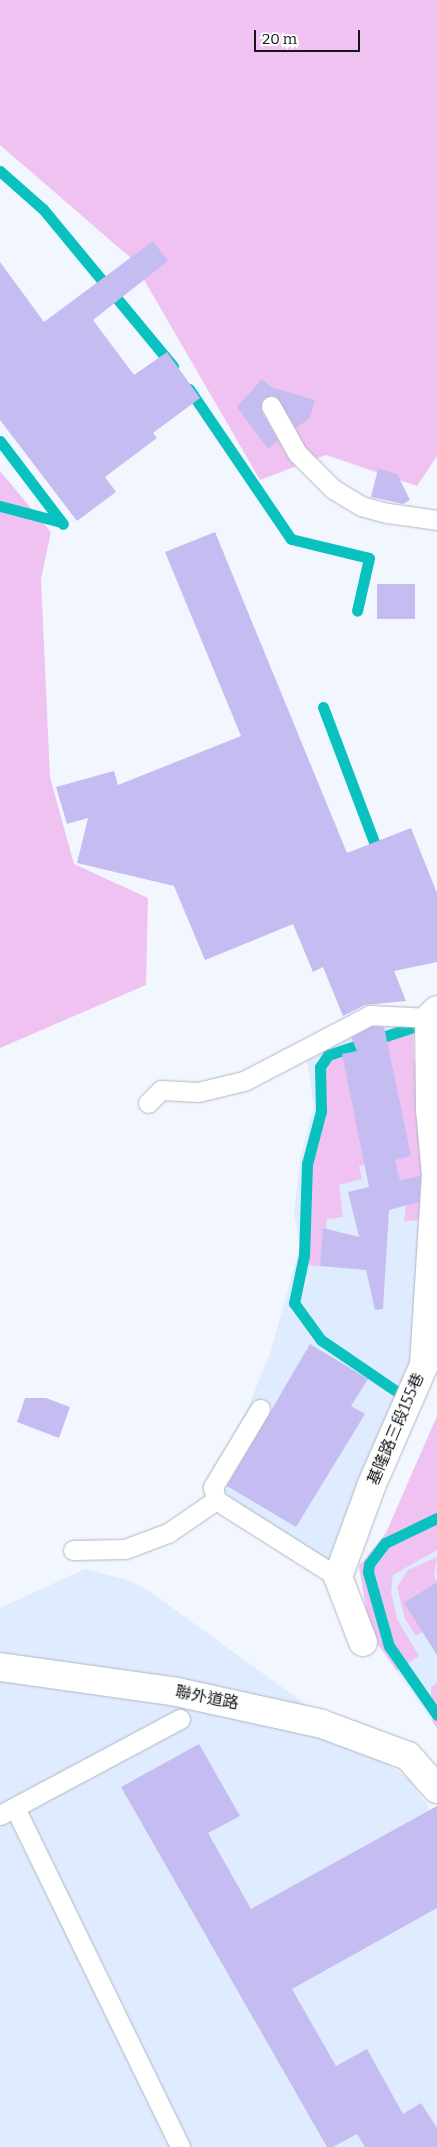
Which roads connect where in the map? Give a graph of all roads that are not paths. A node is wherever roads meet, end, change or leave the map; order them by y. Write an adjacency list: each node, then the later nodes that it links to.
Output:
1 (271, 406): 2 (lane)
2 (437, 520)
3 (433, 1014): 4 (lane); 8 (street, 基隆路三段155巷)
4 (148, 1103)
5 (260, 1409): 6 (lane)
6 (216, 1500): 7 (lane); 8 (lane)
7 (73, 1550)
8 (338, 1577): 9 (street)
9 (363, 1642)
10 (0, 1667): 12 (street, 聯外道路)
11 (180, 1718): 13 (lane)
12 (437, 1789)
13 (7, 1812): 14 (lane)
14 (180, 2147)

